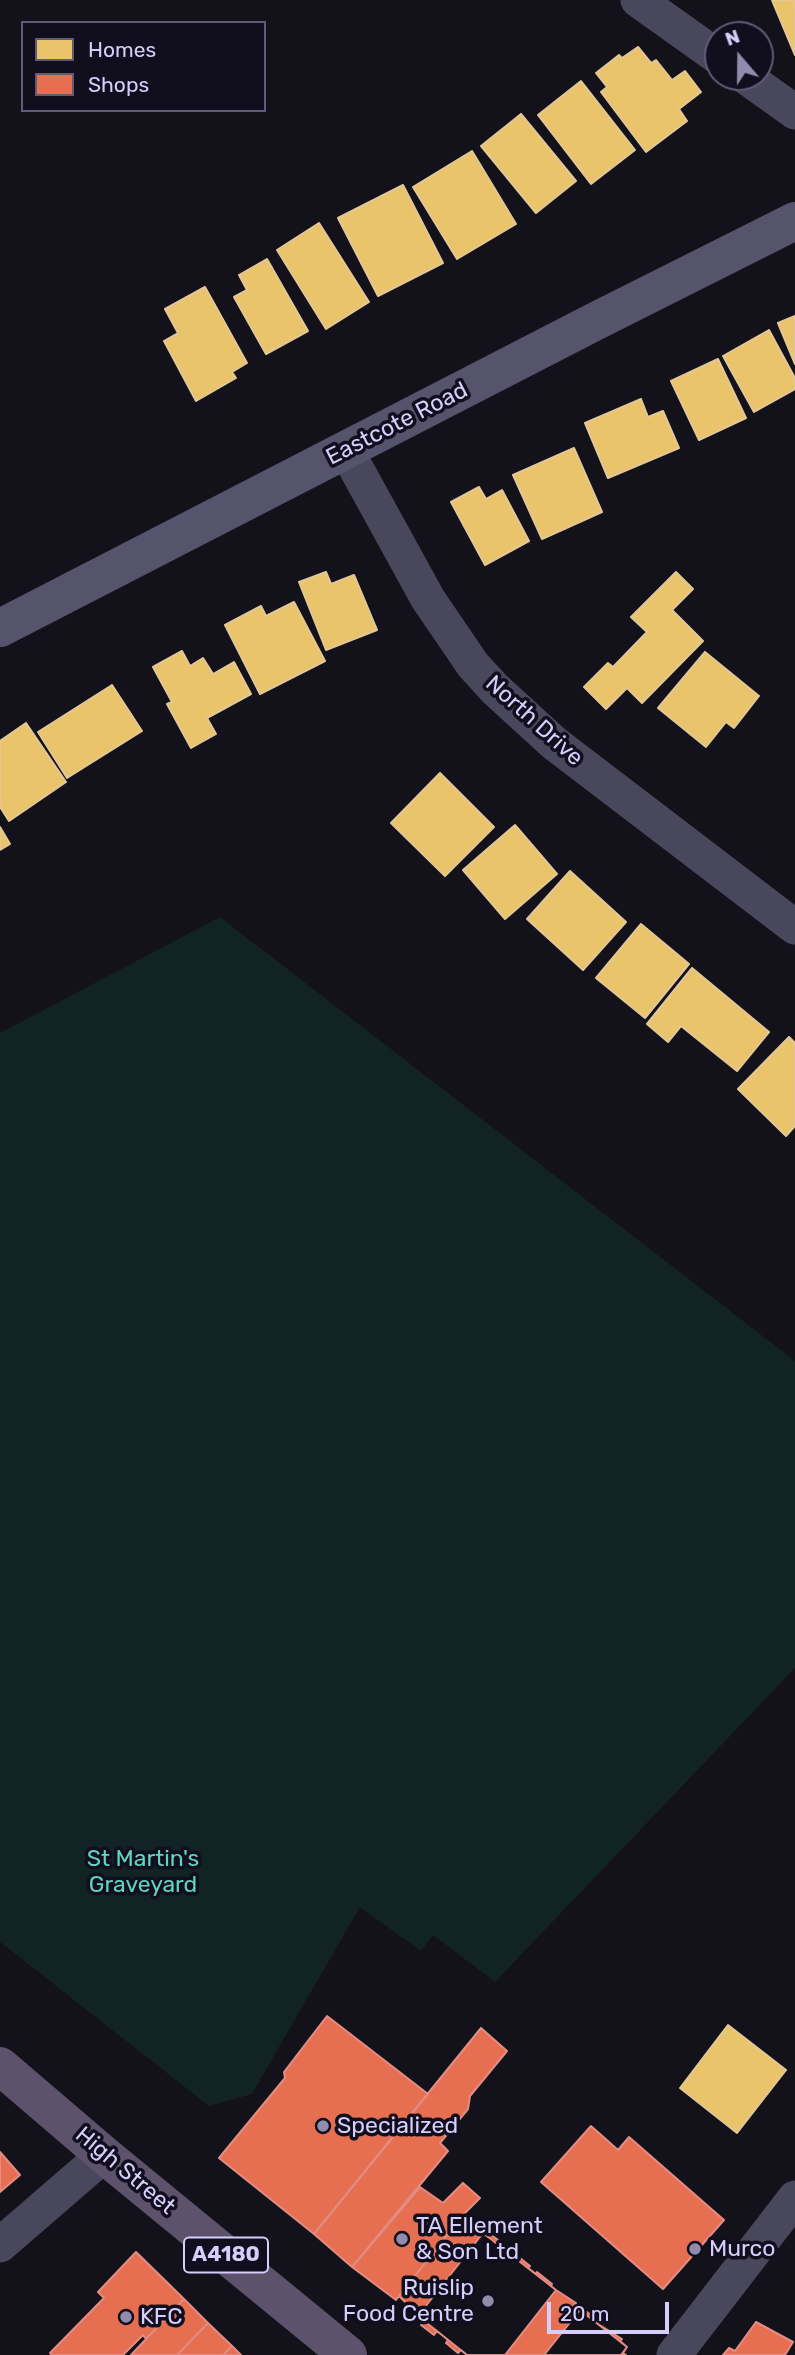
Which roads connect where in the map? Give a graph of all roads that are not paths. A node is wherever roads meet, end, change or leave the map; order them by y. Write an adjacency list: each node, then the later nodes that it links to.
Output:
1 (638, 0): 2 (street)
2 (704, 47)
3 (766, 91): 4 (street)
4 (795, 112)
5 (795, 221): 6 (main road, Eastcote Road)
6 (346, 450): 7 (main road, Eastcote Road); 8 (street, North Drive)
7 (0, 628)
8 (795, 927)
9 (0, 2066): 10 (main road, High Street / A4180)
10 (104, 2155): 12 (street); 13 (main road, High Street / A4180)
11 (795, 2198): 14 (street)
12 (0, 2245)
13 (348, 2355)
14 (674, 2355)

